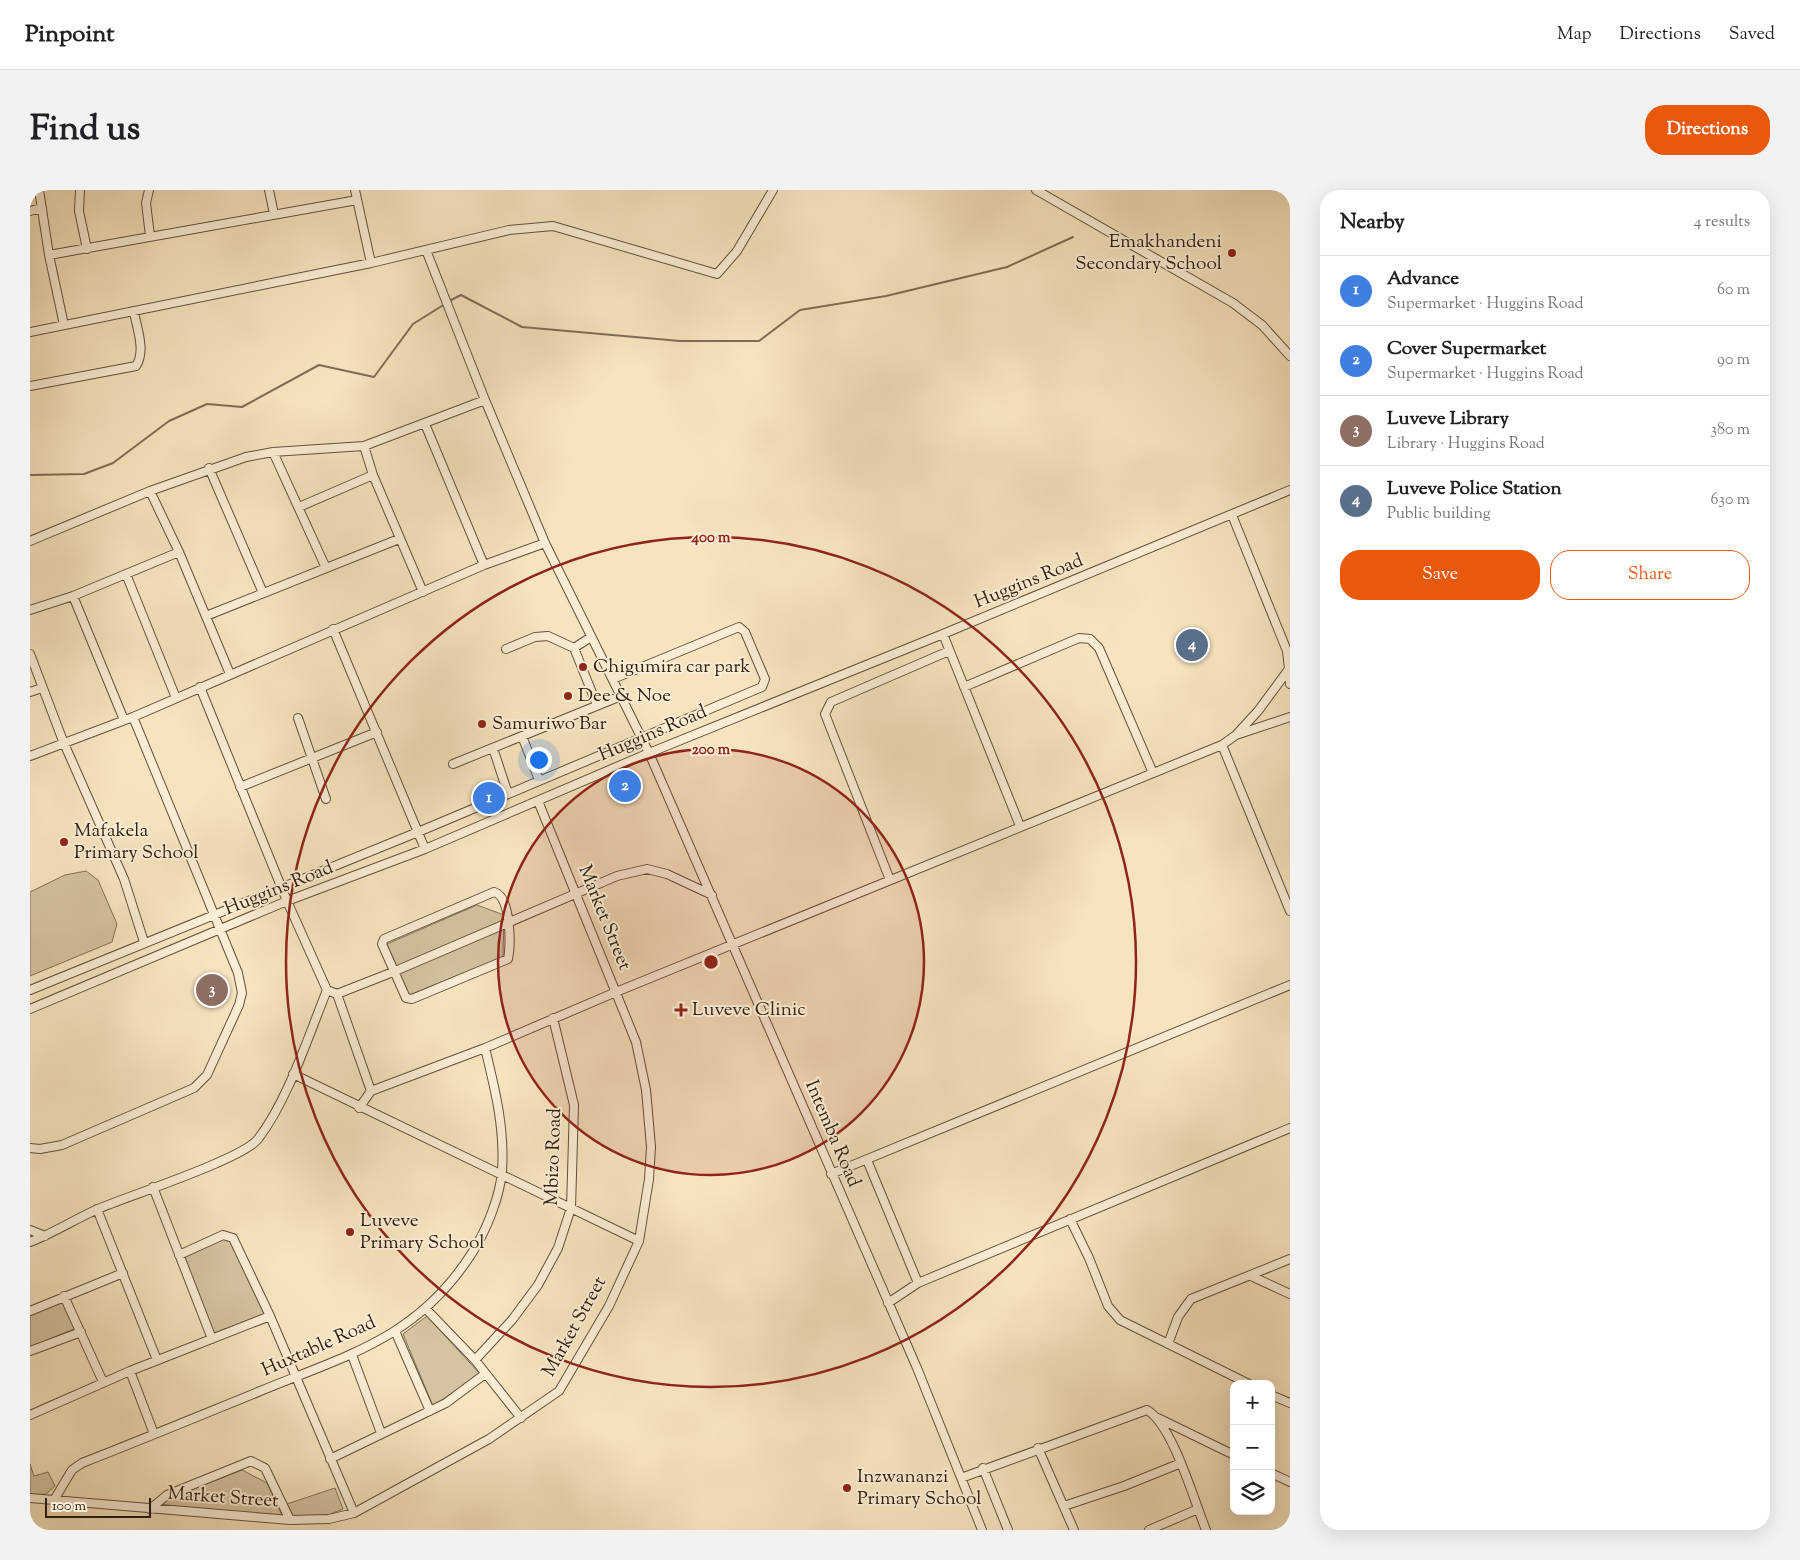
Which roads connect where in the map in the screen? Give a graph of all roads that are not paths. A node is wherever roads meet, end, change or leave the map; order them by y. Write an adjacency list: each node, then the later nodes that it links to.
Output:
1 (39, 190): 9 (street)
2 (80, 190): 13 (street)
3 (149, 190): 12 (street)
4 (269, 190): 11 (street)
5 (355, 190): 8 (street)
6 (773, 190): 14 (street)
7 (1036, 190): 20 (street)
8 (357, 200): 11 (street); 16 (street)
9 (42, 208): 10 (street); 15 (street)
10 (30, 211)
11 (274, 214): 12 (street)
12 (150, 236): 13 (street)
13 (87, 249): 15 (street)
14 (426, 250): 16 (street); 22 (street, Intemba Road)
15 (49, 255): 18 (street)
16 (371, 263): 17 (street)
17 (134, 312): 18 (street); 21 (street)
18 (64, 326): 19 (street)
19 (30, 332)
20 (1290, 356)
21 (30, 386)
22 (485, 400): 23 (street); 34 (street, Intemba Road)
23 (425, 424): 24 (street); 36 (street)
24 (364, 446): 25 (street); 27 (street)
25 (273, 452): 26 (street); 30 (street)
26 (209, 468): 29 (street); 40 (street)
27 (373, 475): 30 (street); 32 (street)
28 (1290, 490): 31 (street, Huggins Road)
29 (150, 491): 33 (street); 35 (street)
30 (299, 507): 37 (street)
31 (1232, 515): 45 (street, Huggins Road); 51 (street)
32 (400, 539): 37 (street); 39 (street)
33 (30, 541)
34 (545, 543): 36 (street); 46 (street, Intemba Road)
35 (179, 552): 38 (street); 43 (street)
36 (484, 565): 39 (street)
37 (326, 568): 40 (street)
38 (126, 574): 41 (street); 60 (street)
39 (423, 592): 44 (street)
40 (263, 593): 43 (street)
41 (73, 596): 42 (street); 65 (street)
42 (30, 610)
43 (206, 616): 52 (street)
44 (333, 629): 52 (street); 66 (street)
45 (943, 634): 49 (street); 73 (street, Huggins Road)
46 (591, 638): 47 (street); 53 (street, Intemba Road)
47 (574, 648): 48 (street); 61 (street)
48 (506, 649)
49 (949, 651): 56 (street); 86 (street)
50 (30, 654): 57 (street)
51 (1289, 669): 54 (street); 67 (street)
52 (230, 674): 55 (street)
53 (613, 679): 59 (street, Intemba Road); 69 (street)
54 (1290, 684)
55 (200, 687): 60 (street); 79 (street)
56 (964, 687): 77 (street); 83 (street)
57 (42, 688): 58 (street); 70 (street)
58 (30, 692)
59 (621, 696): 61 (street); 69 (street, Intemba Road)
60 (176, 698): 62 (street)
61 (597, 705): 68 (street)
62 (133, 717): 65 (street); 92 (street)
63 (1290, 717): 67 (street)
64 (298, 718): 75 (street)
65 (124, 720): 70 (street)
66 (377, 732): 75 (street); 84 (street)
67 (1236, 735): 71 (street)
68 (522, 736): 72 (street); 78 (street)
69 (642, 736): 73 (street, Intemba Road); 78 (street)
70 (64, 741): 74 (street); 95 (street)
71 (1222, 745): 77 (street); 91 (street)
72 (493, 748): 76 (street); 80 (street)
73 (650, 752): 82 (street, Huggins Road); 89 (street, Intemba Road)
74 (30, 756)
75 (311, 759): 79 (street); 81 (street)
76 (453, 764)
77 (1153, 773): 83 (street)
78 (539, 780): 80 (street)
79 (240, 787): 87 (street)
80 (508, 794): 84 (street)
81 (326, 799)
82 (538, 801): 85 (street, Huggins Road); 88 (street, Market Street)
83 (1020, 826): 86 (street)
84 (418, 832): 85 (street); 87 (street)
85 (425, 849): 90 (street, Huggins Road)
86 (890, 880): 96 (street)
87 (280, 886): 90 (street); 92 (street)
88 (577, 894): 89 (street); 93 (street); 101 (street, Market Street)
89 (712, 895): 96 (street, Intemba Road)
90 (287, 901): 94 (street, Huggins Road); 100 (street)
91 (1290, 911)
92 (214, 915): 94 (street); 95 (street)
93 (509, 922): 97 (street); 97 (street); 97 (street)
94 (221, 930): 103 (street, Huggins Road); 110 (street)
95 (144, 942): 99 (street)
96 (734, 945): 101 (street); 113 (street, Intemba Road)
97 (393, 972): 102 (street)
98 (1290, 985): 111 (street)
99 (30, 990)
100 (327, 990): 102 (street); 106 (street)
101 (616, 992): 104 (street); 120 (street, Market Street)
102 (337, 994): 107 (street)
103 (30, 1009)
104 (553, 1018): 105 (street); 115 (street, Mbizo Road)
105 (486, 1048): 107 (street); 112 (street, Huxtable Road)
106 (293, 1074): 108 (street); 114 (street)
107 (371, 1091): 108 (street)
108 (359, 1108): 112 (street)
109 (1290, 1128): 117 (street)
110 (30, 1148)
111 (867, 1160): 113 (street); 126 (street)
112 (502, 1173): 115 (street); 130 (street, Huxtable Road)
113 (831, 1174): 129 (street, Intemba Road)
114 (153, 1187): 116 (street); 122 (street)
115 (571, 1208): 120 (street); 140 (street, Mbizo Road)
116 (97, 1209): 119 (street); 124 (street)
117 (1070, 1219): 126 (street); 136 (street)
118 (30, 1230): 119 (street)
119 (45, 1236): 121 (street)
120 (639, 1241): 150 (street, Market Street)
121 (30, 1242)
122 (179, 1255): 132 (street); 135 (street)
123 (1290, 1259): 125 (street)
124 (122, 1273): 128 (street); 139 (street)
125 (1251, 1276): 127 (street); 136 (street)
126 (918, 1283): 129 (street)
127 (1290, 1294)
128 (64, 1296): 131 (street); 134 (street)
129 (888, 1303): 160 (street, Intemba Road)
130 (426, 1309): 133 (street, Huxtable Road); 140 (street)
131 (30, 1310)
132 (270, 1316): 135 (street); 143 (street)
133 (395, 1331): 138 (street, Huxtable Road); 148 (street)
134 (81, 1332): 137 (street); 145 (street)
135 (212, 1339): 139 (street)
136 (1168, 1344): 144 (street)
137 (30, 1351)
138 (352, 1355): 143 (street, Huxtable Road); 152 (street)
139 (157, 1360): 141 (street)
140 (475, 1360): 142 (street)
141 (130, 1370): 145 (street); 153 (street)
142 (485, 1374): 148 (street); 150 (street)
143 (295, 1377): 153 (street, Huxtable Road); 156 (street)
144 (1241, 1380)
145 (103, 1382): 149 (street)
146 (1275, 1396): 147 (street)
147 (1290, 1403)
148 (430, 1411): 152 (street)
149 (30, 1415)
150 (521, 1418): 167 (street, Market Street)
151 (1158, 1418): 154 (street); 155 (street); 157 (street)
152 (381, 1433): 156 (street)
153 (154, 1434): 163 (street, Huxtable Road)
154 (1038, 1448): 158 (street); 164 (street)
155 (1230, 1453)
156 (330, 1459): 167 (street)
157 (1181, 1463): 164 (street); 166 (street)
158 (983, 1468): 160 (street); 170 (street)
159 (1275, 1475): 161 (street)
160 (961, 1478): 169 (street, Intemba Road)
161 (1290, 1482)
162 (30, 1498): 163 (street, Market Street)
163 (54, 1500): 165 (street, Market Street)
164 (1064, 1506): 171 (street)
165 (150, 1509): 168 (street, Market Street); 168 (street)
166 (1198, 1509): 172 (street); 173 (street)
167 (354, 1513): 168 (street, Market Street)
168 (290, 1520)
169 (982, 1530)
170 (1008, 1530)
171 (1074, 1530)
172 (1149, 1530)
173 (1206, 1530)

